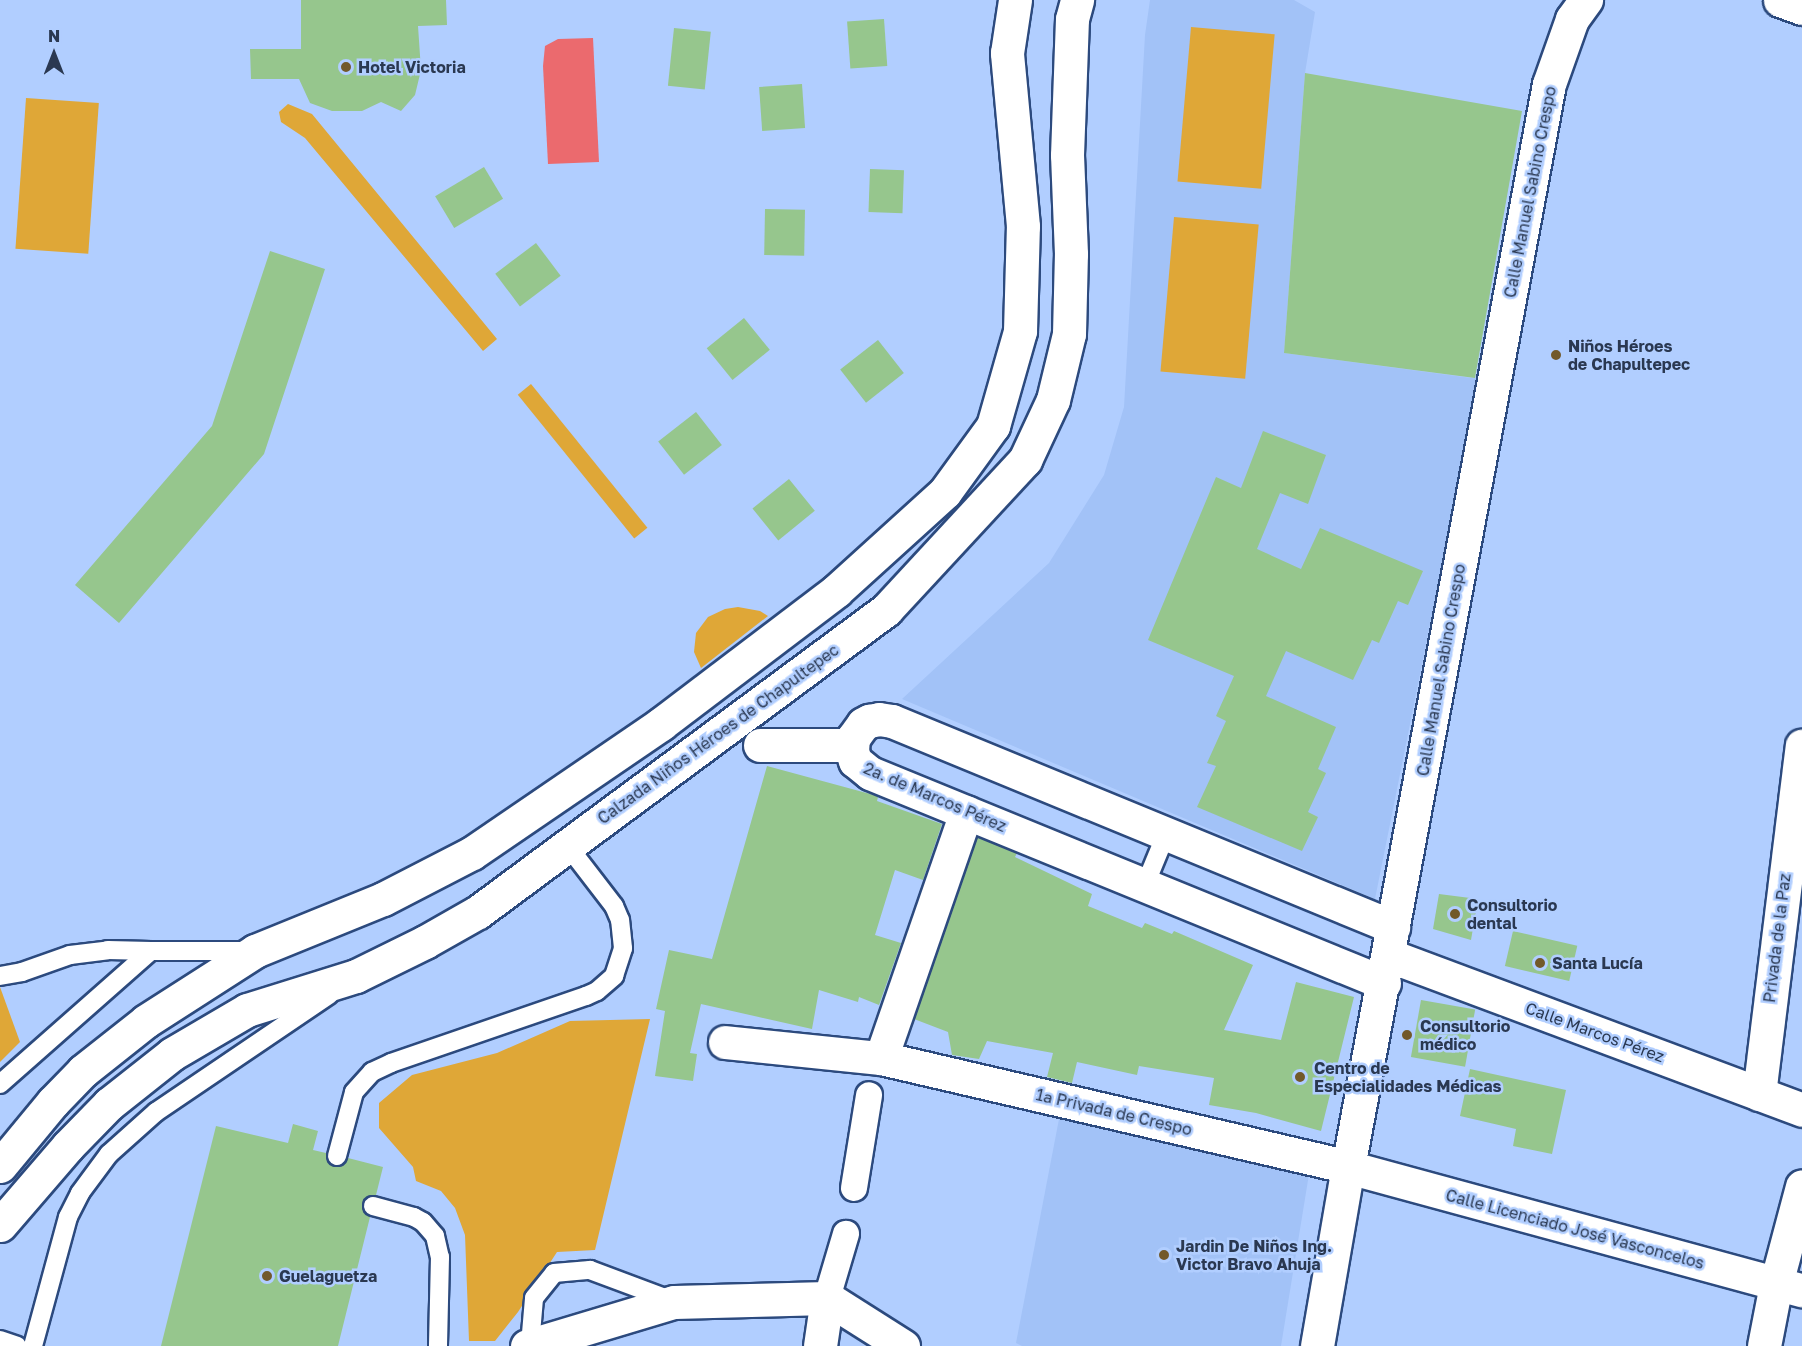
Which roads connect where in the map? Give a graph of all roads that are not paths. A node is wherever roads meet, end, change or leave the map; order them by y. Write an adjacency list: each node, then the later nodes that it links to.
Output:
1 (1015, 0): 14 (street)
2 (1077, 0): 11 (street, Calzada Niños Héroes de Chapultepec)
3 (1586, 0): 15 (street, Calle Manuel Sabino Crespo)
4 (1780, 0): 5 (street)
5 (1802, 8)
6 (759, 745): 7 (street)
7 (851, 745): 9 (street, 2a. de Marcos Pérez); 10 (street, 2a. de Marcos Pérez)
8 (1802, 746): 21 (street, Privada de la Paz)
9 (966, 812): 12 (street, 2a. de Marcos Pérez); 19 (street)
10 (1166, 834): 12 (lane); 15 (street, 2a. de Marcos Pérez)
11 (567, 845): 17 (street, Calzada Niños Héroes de Chapultepec); 24 (lane)
12 (1145, 885): 15 (street, 2a. de Marcos Pérez)
13 (151, 951): 14 (lane); 16 (lane); 20 (lane)
14 (255, 951): 25 (street)
15 (1388, 955): 21 (street, Calle Marcos Pérez); 26 (street, Calle Manuel Sabino Crespo)
16 (0, 976)
17 (356, 976): 30 (street, Calzada Niños Héroes de Chapultepec); 37 (lane)
18 (725, 1042): 19 (street, 1ª Privada de Crespo)
19 (881, 1058): 26 (street, 1ª Privada de Crespo)
20 (0, 1084)
21 (1759, 1094): 23 (street, Calle Marcos Pérez)
22 (869, 1095): 28 (street)
23 (1802, 1110)
24 (337, 1156)
25 (0, 1166)
26 (1348, 1167): 32 (street, Calle Licenciado José Vasconcelos); 42 (street, Calle Manuel Sabino Crespo)
27 (1802, 1186): 32 (street)
28 (852, 1197)
29 (373, 1206): 38 (lane)
30 (0, 1225)
31 (846, 1234): 33 (street)
32 (1789, 1287): 43 (street)
33 (827, 1298): 34 (street); 40 (street); 41 (street)
34 (674, 1302): 39 (street); 39 (lane)
35 (0, 1340): 36 (lane)
36 (17, 1346)
37 (33, 1346)
38 (438, 1346)
39 (529, 1346)
40 (820, 1346)
41 (903, 1346)
42 (1317, 1346)
43 (1764, 1346)

